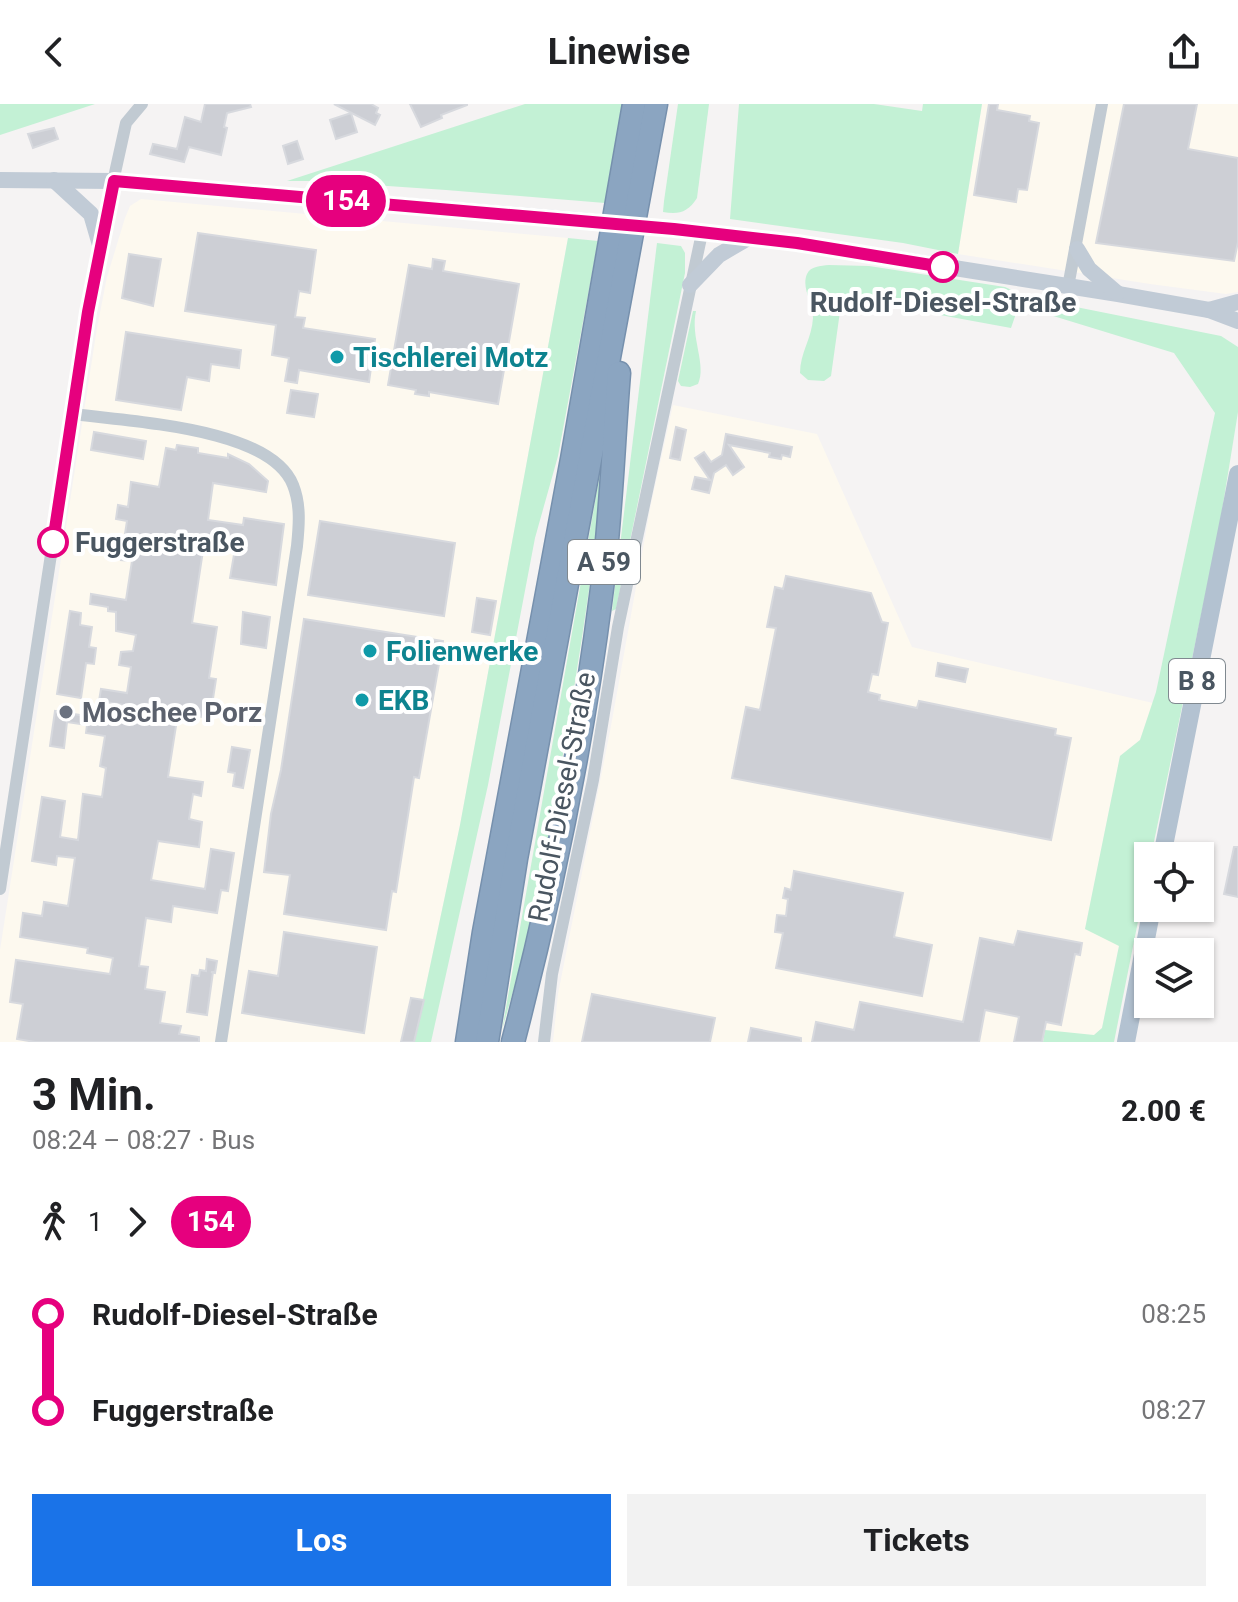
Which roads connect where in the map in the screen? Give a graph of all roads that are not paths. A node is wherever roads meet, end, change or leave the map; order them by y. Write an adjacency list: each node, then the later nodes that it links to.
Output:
1 (142, 104): 7 (street)
2 (634, 104): 25 (highway, A 59)
3 (656, 104): 12 (highway, A 59)
4 (1102, 104): 11 (street)
5 (0, 180): 6 (main road)
6 (54, 180): 7 (main road); 10 (main road)
7 (114, 181): 8 (main road, bridge); 10 (street)
8 (702, 233): 9 (main road); 13 (street, Rudolf-Diesel-Straße)
9 (748, 238): 13 (main road); 14 (main road)
10 (100, 245): 20 (street)
11 (1077, 249): 14 (street); 15 (main road)
12 (629, 252): 29 (highway); 30 (highway, A 59)
13 (690, 285): 31 (street, Rudolf-Diesel-Straße)
14 (1068, 287): 15 (main road)
15 (1118, 294): 17 (main road)
16 (1234, 306): 17 (main road)
17 (1209, 310): 18 (main road); 19 (main road)
18 (1238, 321)
19 (1238, 333)
20 (74, 414): 23 (street); 26 (street)
21 (1238, 474): 22 (main road, B 8)
22 (1165, 842)
23 (0, 889)
24 (1149, 922): 32 (main road)
25 (484, 932): 27 (highway, A 59); 28 (highway)
26 (221, 1042)
27 (451, 1042)
28 (467, 1042)
29 (487, 1042)
30 (513, 1042)
31 (544, 1042)
32 (1126, 1042)

